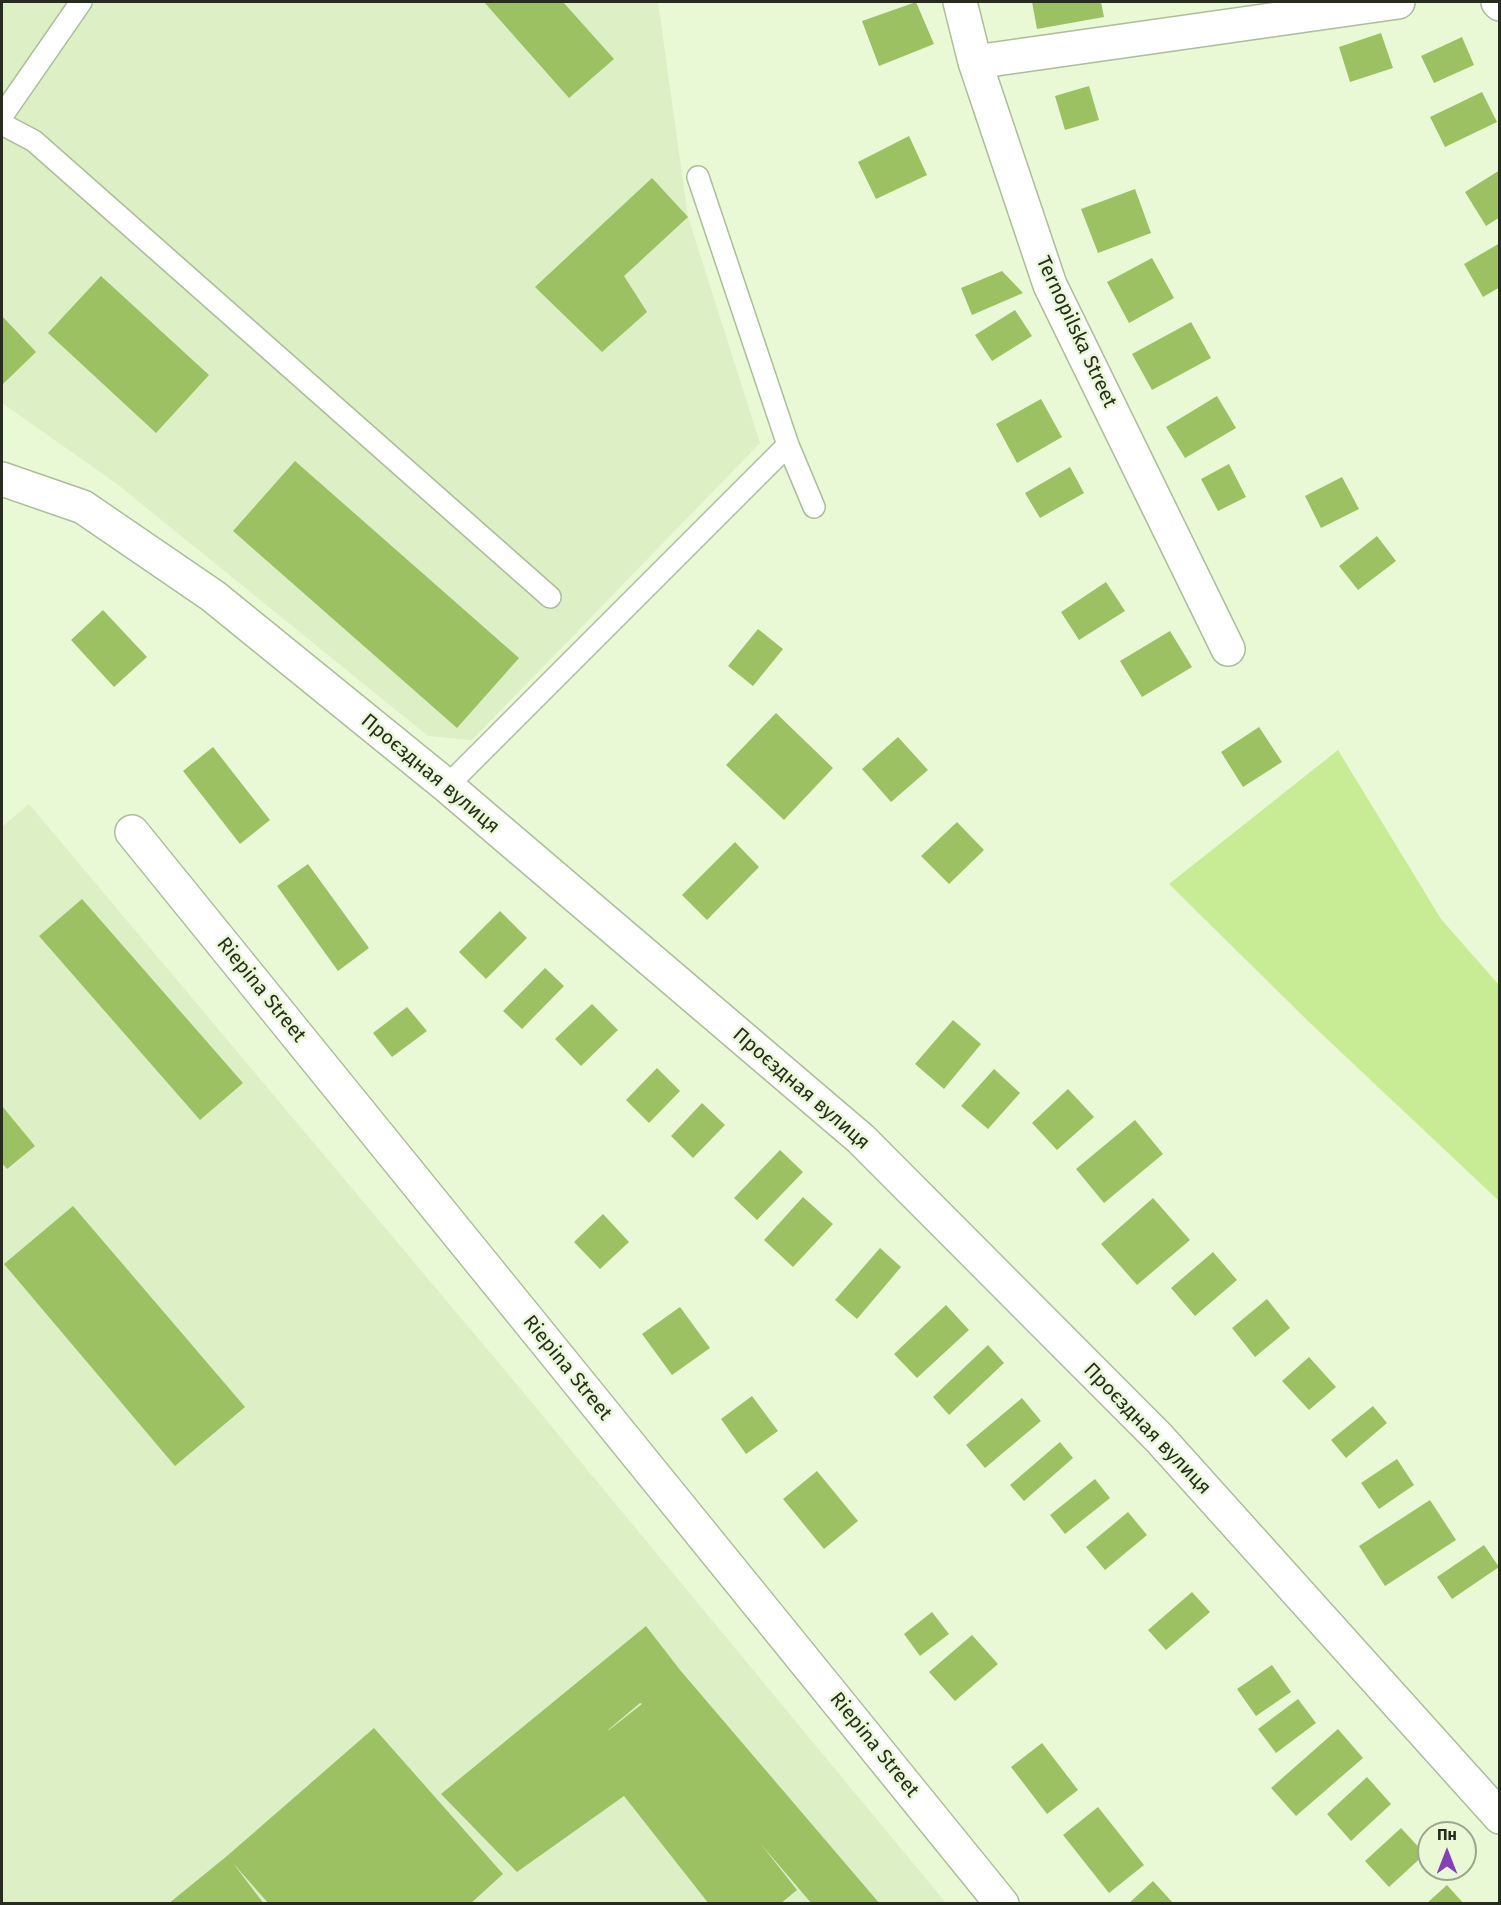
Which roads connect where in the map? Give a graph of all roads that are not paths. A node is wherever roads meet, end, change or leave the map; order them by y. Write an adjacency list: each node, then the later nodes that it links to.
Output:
1 (81, 2): 5 (lane)
2 (960, 2): 4 (street, Ternopilska Street)
3 (1398, 2): 4 (street)
4 (975, 62): 12 (street, Ternopilska Street)
5 (2, 116)
6 (2, 124): 11 (lane)
7 (698, 177): 8 (lane)
8 (788, 445): 10 (lane); 13 (lane)
9 (2, 479): 13 (street, Проєздная вулиця)
10 (814, 507)
11 (550, 597)
12 (1228, 649)
13 (447, 786): 15 (street, Проєздная вулиця)
14 (132, 832): 16 (street, Riepina Street)
15 (1500, 1817)
16 (1002, 1904)

